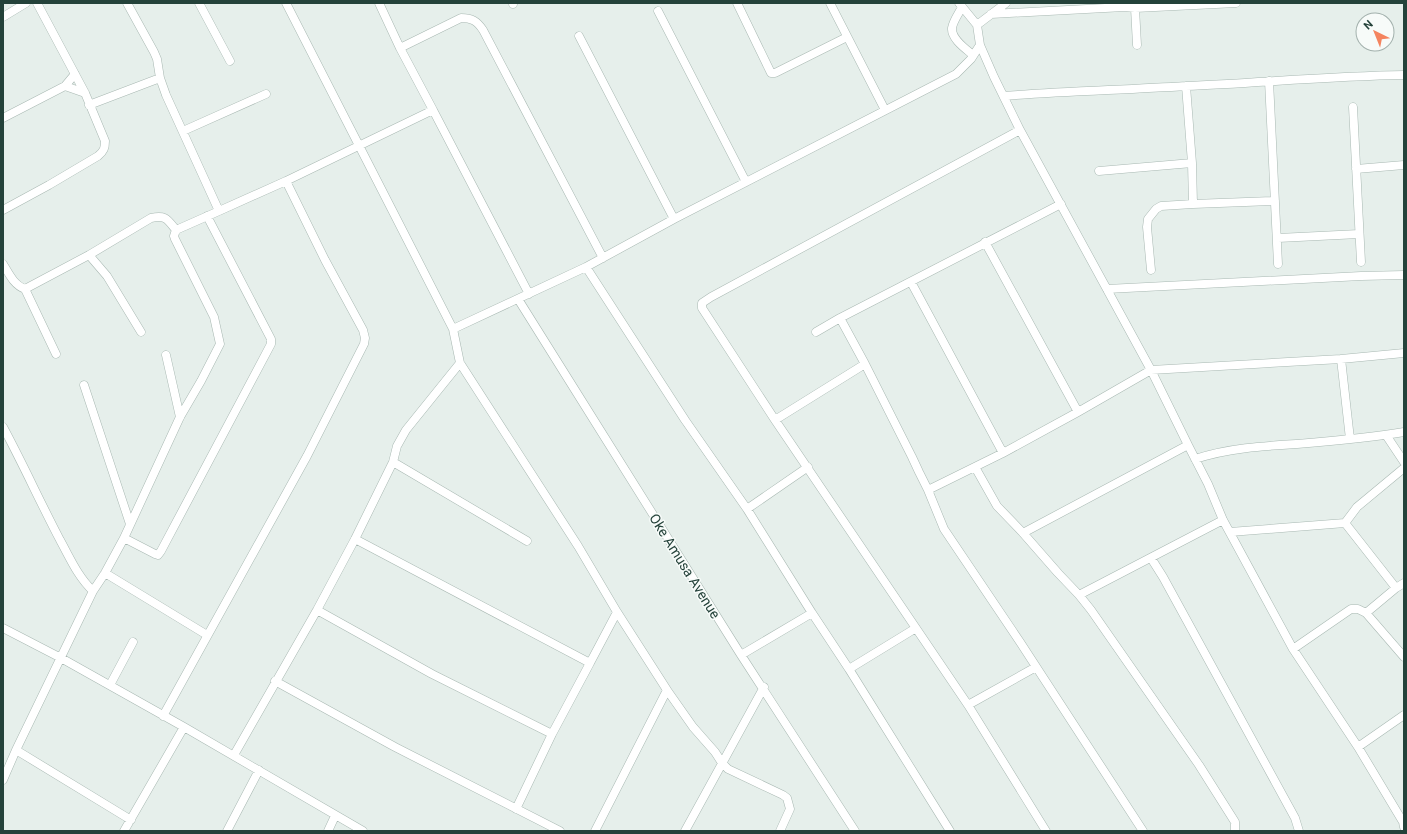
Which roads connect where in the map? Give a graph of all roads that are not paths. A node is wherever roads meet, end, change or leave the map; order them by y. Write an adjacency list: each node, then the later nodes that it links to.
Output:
1 (26, 3): 17 (street)
2 (37, 3): 26 (street)
3 (127, 3): 28 (street)
4 (199, 3): 25 (street)
5 (286, 3): 42 (street)
6 (379, 3): 23 (street)
7 (737, 3): 20 (street)
8 (830, 3): 20 (street)
9 (1006, 3): 16 (street)
10 (1236, 3): 11 (street)
11 (1204, 4): 14 (street)
12 (960, 5): 18 (street); 24 (street)
13 (1124, 5): 14 (street); 16 (street)
14 (1135, 8): 22 (street)
15 (658, 12): 48 (street)
16 (991, 14): 18 (street)
17 (3, 17)
18 (977, 25): 21 (street)
19 (579, 36): 55 (street)
20 (847, 37): 38 (street)
21 (980, 45): 24 (street); 34 (street)
22 (1137, 45)
23 (400, 48): 37 (street); 61 (street)
24 (973, 56): 38 (street)
25 (230, 61)
26 (75, 74): 30 (street); 32 (street)
27 (1404, 75): 29 (street)
28 (160, 78): 35 (street); 41 (street)
29 (1269, 81): 31 (street); 49 (street)
30 (65, 86): 32 (street); 39 (street)
31 (1186, 86): 34 (street); 43 (street)
32 (85, 93): 35 (street)
33 (266, 94): 41 (street)
34 (1004, 96): 40 (street)
35 (89, 105): 52 (street)
36 (1353, 107): 45 (street)
37 (433, 110): 42 (street); 71 (street)
38 (885, 110): 48 (street)
39 (3, 118)
40 (1020, 130): 50 (street); 87 (street)
41 (183, 131): 53 (street)
42 (360, 145): 47 (street); 74 (street)
43 (1192, 163): 46 (street); 51 (street)
44 (1404, 165): 45 (street)
45 (1356, 169): 57 (street)
46 (1099, 171)
47 (286, 181): 53 (street); 122 (street)
48 (746, 182): 55 (street)
49 (1275, 201): 51 (street); 58 (street)
50 (1061, 204): 59 (street); 70 (street)
51 (1193, 204): 66 (street)
52 (3, 210)
53 (219, 211): 54 (street)
54 (207, 216): 56 (street); 107 (street)
55 (674, 219): 61 (street)
56 (176, 230): 60 (street); 86 (street)
57 (1359, 234): 58 (street); 62 (street)
58 (1278, 238): 64 (street)
59 (985, 242): 68 (street); 85 (street)
60 (89, 255): 69 (street); 75 (street)
61 (604, 258): 65 (street)
62 (1361, 262)
63 (3, 264): 69 (street)
64 (1278, 264)
65 (586, 267): 71 (street); 101 (street)
66 (1151, 270)
67 (1404, 275): 70 (street)
68 (911, 282): 73 (street); 93 (street)
69 (25, 289): 78 (street)
70 (1106, 289): 83 (street)
71 (529, 294): 72 (street)
72 (518, 299): 74 (street); 125 (street, Oke Amusa Avenue)
73 (840, 318): 76 (street); 82 (street)
74 (453, 329): 81 (street)
75 (141, 332)
76 (816, 332)
77 (1404, 353): 80 (street)
78 (56, 354)
79 (166, 354): 86 (street)
80 (1341, 359): 83 (street); 91 (street)
81 (460, 363): 95 (street); 117 (street)
82 (864, 364): 87 (street); 100 (street)
83 (1151, 370): 85 (street); 92 (street)
84 (84, 385): 104 (street)
85 (1078, 412): 93 (street)
86 (180, 417): 104 (street)
87 (776, 420): 97 (street)
88 (3, 426): 114 (street)
89 (1404, 432): 90 (street)
90 (1386, 435): 91 (street); 96 (street)
91 (1350, 440): 94 (street)
92 (1188, 445): 94 (street); 106 (street)
93 (1003, 453): 98 (street)
94 (1194, 459): 102 (street)
95 (393, 462): 108 (street); 109 (street)
96 (1404, 462)
97 (808, 467): 101 (street); 121 (street)
98 (976, 467): 100 (street); 106 (street)
99 (1404, 468): 103 (street)
100 (928, 490): 129 (street)
101 (747, 509): 118 (street)
102 (1223, 520): 105 (street); 110 (street)
103 (1345, 522): 105 (street); 113 (street)
104 (130, 524): 107 (street)
105 (1230, 532): 124 (street)
106 (1023, 533): 115 (street)
107 (124, 538): 111 (street)
108 (355, 539): 116 (street); 128 (street)
109 (527, 541)
110 (1151, 558): 115 (street); 163 (street)
111 (105, 573): 114 (street); 122 (street)
112 (1404, 584): 113 (street)
113 (1396, 588): 119 (street)
114 (93, 591): 127 (street)
115 (1079, 595): 162 (street)
116 (317, 610): 131 (street); 139 (street)
117 (617, 612): 128 (street); 134 (street)
118 (812, 613): 125 (street); 130 (street)
119 (1366, 613): 124 (street); 126 (street)
120 (3, 628): 127 (street)
121 (916, 628): 130 (street); 135 (street)
122 (207, 635): 137 (street)
123 (134, 642): 132 (street)
124 (1293, 649): 140 (street)
125 (741, 655): 133 (street, Oke Amusa Avenue)
126 (1404, 657)
127 (61, 658): 132 (street); 141 (street)
128 (590, 663): 139 (street)
129 (1036, 667): 135 (street); 161 (street)
130 (849, 669): 159 (street)
131 (275, 681): 142 (street); 146 (street)
132 (110, 685): 137 (street)
133 (764, 688): 143 (street); 158 (street, Oke Amusa Avenue)
134 (667, 690): 143 (street); 155 (street)
135 (968, 705): 160 (street)
136 (1404, 715): 140 (street)
137 (163, 716): 138 (street)
138 (184, 727): 142 (street); 148 (street)
139 (552, 734): 146 (street)
140 (1358, 748): 149 (street)
141 (16, 750): 145 (street); 148 (street)
142 (234, 755): 144 (street)
143 (722, 763): 156 (street); 157 (street)
144 (259, 770): 147 (street); 151 (street)
145 (3, 780)
146 (516, 809): 154 (street)
147 (335, 816): 152 (street); 153 (street)
148 (130, 820): 150 (street)
149 (1404, 824)
150 (124, 831)
151 (227, 831)
152 (328, 831)
153 (363, 831)
154 (560, 831)
155 (595, 831)
156 (685, 831)
157 (780, 831)
158 (856, 831)
159 (950, 831)
160 (1046, 831)
161 (1143, 831)
162 (1235, 831)
163 (1299, 831)

